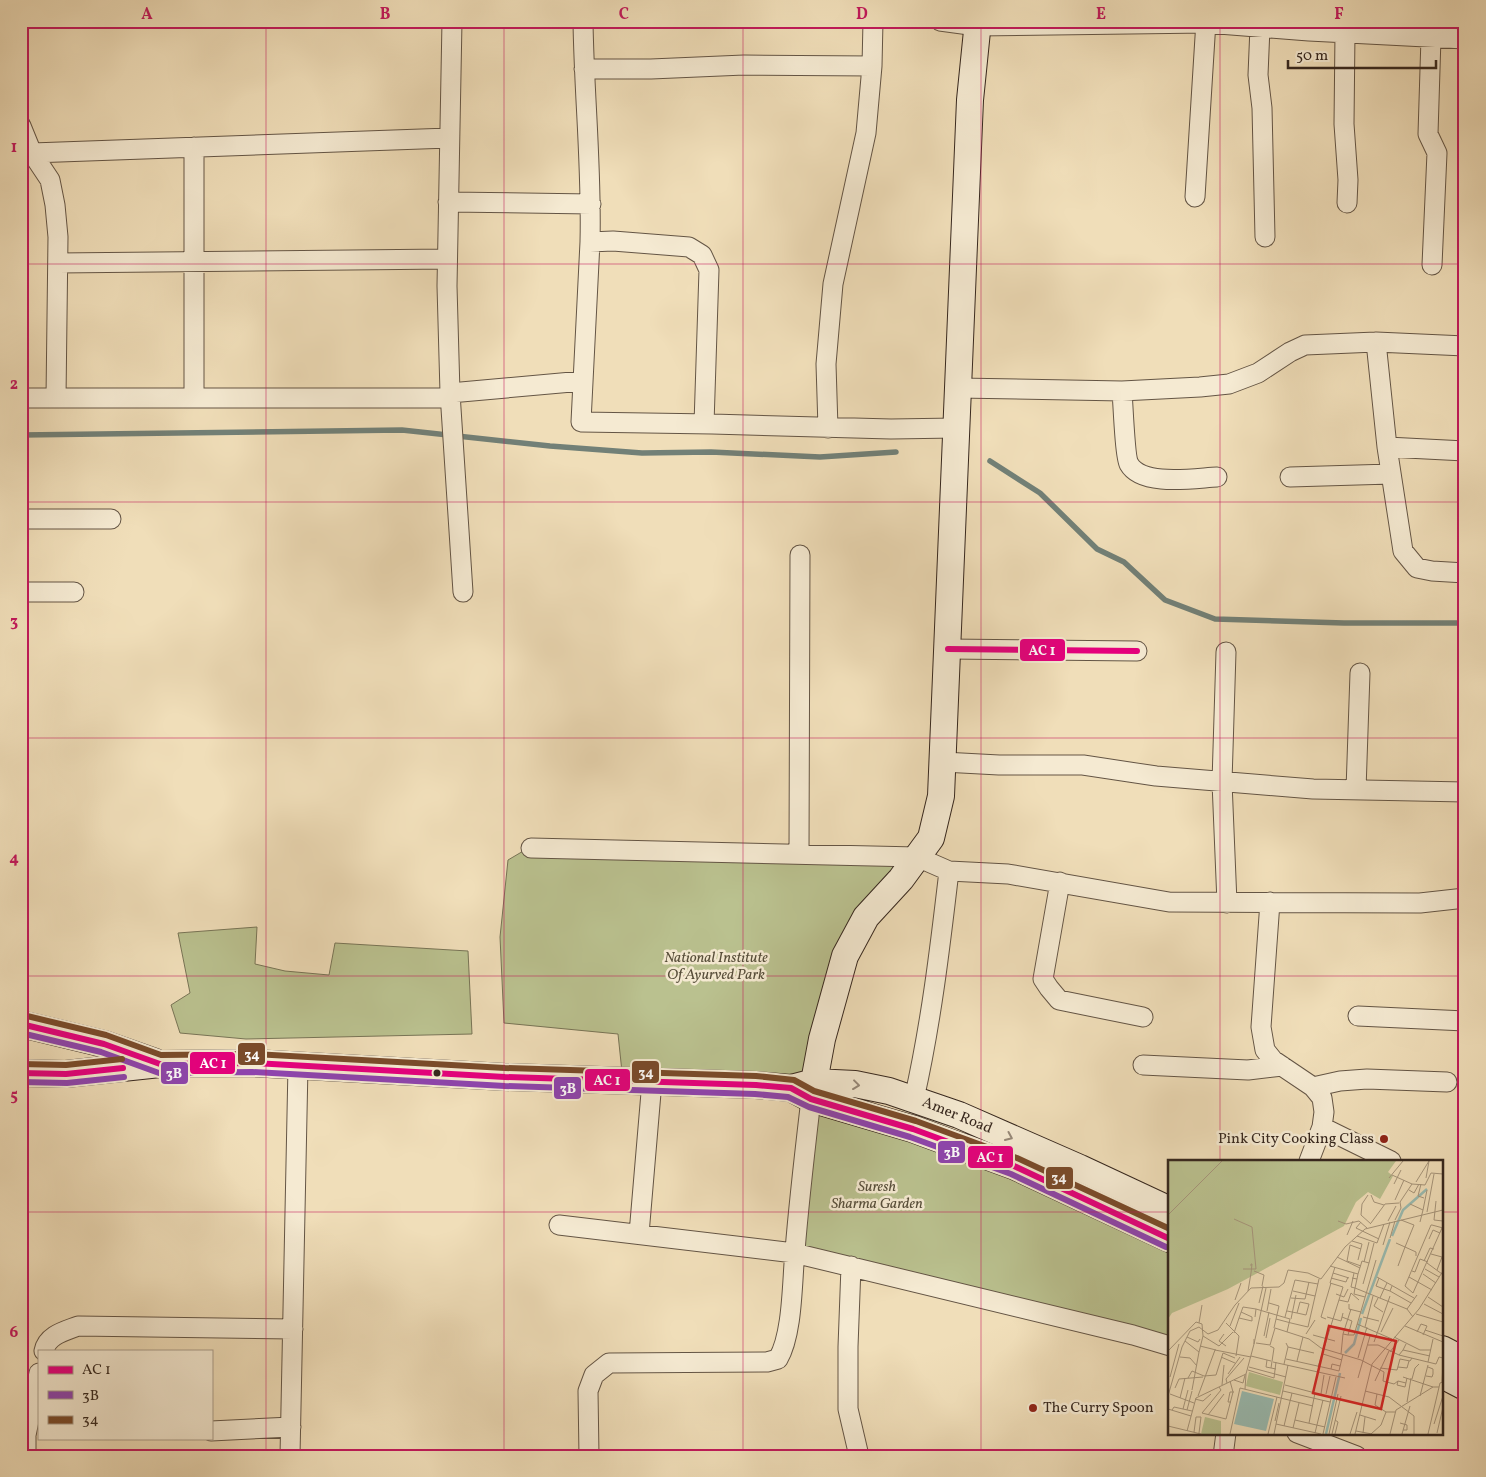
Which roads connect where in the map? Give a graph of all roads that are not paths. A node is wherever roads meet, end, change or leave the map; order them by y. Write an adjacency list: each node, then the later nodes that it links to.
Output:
1 (452, 21): 14 (street)
2 (583, 21): 12 (street)
3 (873, 21): 11 (street)
4 (940, 21): 6 (street)
5 (1206, 22): 6 (street); 7 (street); 17 (street)
6 (978, 23): 30 (main road)
7 (1260, 27): 8 (street); 21 (street)
8 (1345, 33): 9 (street); 19 (street)
9 (1431, 37): 10 (street); 26 (street)
10 (1465, 39)
11 (872, 66): 12 (street); 37 (street)
12 (584, 68): 20 (street)
13 (21, 126): 16 (street)
14 (449, 138): 15 (street); 18 (street)
15 (194, 147): 16 (street); 24 (street)
16 (32, 153): 25 (street)
17 (1194, 197)
18 (448, 202): 20 (street); 23 (street)
19 (1347, 203)
20 (591, 204): 22 (street)
21 (1265, 237)
22 (590, 242): 29 (street); 36 (street)
23 (447, 259): 24 (street); 35 (street)
24 (195, 261): 25 (street); 34 (street)
25 (58, 263): 33 (street)
26 (1432, 265)
27 (1376, 342): 28 (street); 31 (street); 39 (street)
28 (1465, 346)
29 (583, 381): 35 (street); 36 (street)
30 (958, 388): 31 (street); 38 (main road)
31 (1122, 391): 42 (street)
32 (21, 398): 33 (street)
33 (56, 398): 34 (street)
34 (194, 398): 35 (street)
35 (451, 401): 50 (street)
36 (704, 424): 37 (street)
37 (828, 428): 38 (street)
38 (956, 435): 51 (main road)
39 (1387, 447): 40 (street); 41 (street)
40 (1465, 451)
41 (1391, 474): 43 (street); 47 (street)
42 (1217, 477)
43 (1290, 477)
44 (21, 519): 45 (street)
45 (111, 519)
46 (800, 555): 60 (street)
47 (1465, 573)
48 (21, 592): 49 (street)
49 (74, 592)
50 (463, 592)
51 (948, 649): 52 (street); 55 (main road)
52 (1137, 651)
53 (1226, 652): 56 (street)
54 (1360, 672): 57 (street)
55 (943, 762): 56 (street); 61 (main road)
56 (1222, 782): 57 (street); 66 (street)
57 (1356, 790): 58 (street)
58 (1465, 792)
59 (531, 848): 60 (street)
60 (798, 854): 61 (street)
61 (918, 857): 62 (street); 79 (main road)
62 (950, 871): 63 (street); 80 (street)
63 (1060, 882): 66 (street); 68 (street)
64 (1465, 898): 65 (street)
65 (1270, 902): 66 (street); 74 (street)
66 (1227, 903)
67 (1358, 1016): 69 (street)
68 (1143, 1017)
69 (1465, 1020)
70 (21, 1024): 71 (main road)
71 (160, 1064): 72 (main road, Amer Road); 75 (main road, Amer Road)
72 (298, 1066): 76 (main road, Amer Road); 90 (street)
73 (1143, 1066): 74 (street)
74 (1282, 1066): 78 (street)
75 (21, 1073)
76 (652, 1081): 79 (main road, Amer Road); 86 (street)
77 (1447, 1082): 78 (street)
78 (1313, 1087): 81 (street)
79 (805, 1090): 80 (main road, Amer Road, one-way to 80); 87 (main road, Amer Road); 88 (street)
80 (914, 1099): 84 (main road, Amer Road, one-way to 84)
81 (1322, 1127): 82 (street); 83 (street)
82 (1309, 1160)
83 (1389, 1160)
84 (1168, 1209)
85 (559, 1224): 86 (street)
86 (639, 1234): 88 (street)
87 (1168, 1238)
88 (794, 1253): 89 (street); 105 (street)
89 (851, 1266): 91 (street); 106 (street)
90 (293, 1329): 92 (street); 98 (street)
91 (1168, 1345)
92 (44, 1350)
93 (1444, 1350): 94 (main road)
94 (1465, 1361)
95 (1444, 1377): 97 (main road)
96 (38, 1379): 99 (street)
97 (1465, 1387)
98 (291, 1427): 100 (street); 104 (street)
99 (29, 1430): 103 (street)
100 (212, 1431)
101 (1226, 1434): 107 (street)
102 (1301, 1434): 108 (street)
103 (26, 1456)
104 (290, 1456)
105 (588, 1456)
106 (859, 1456)
107 (1223, 1456)
108 (1357, 1456)

